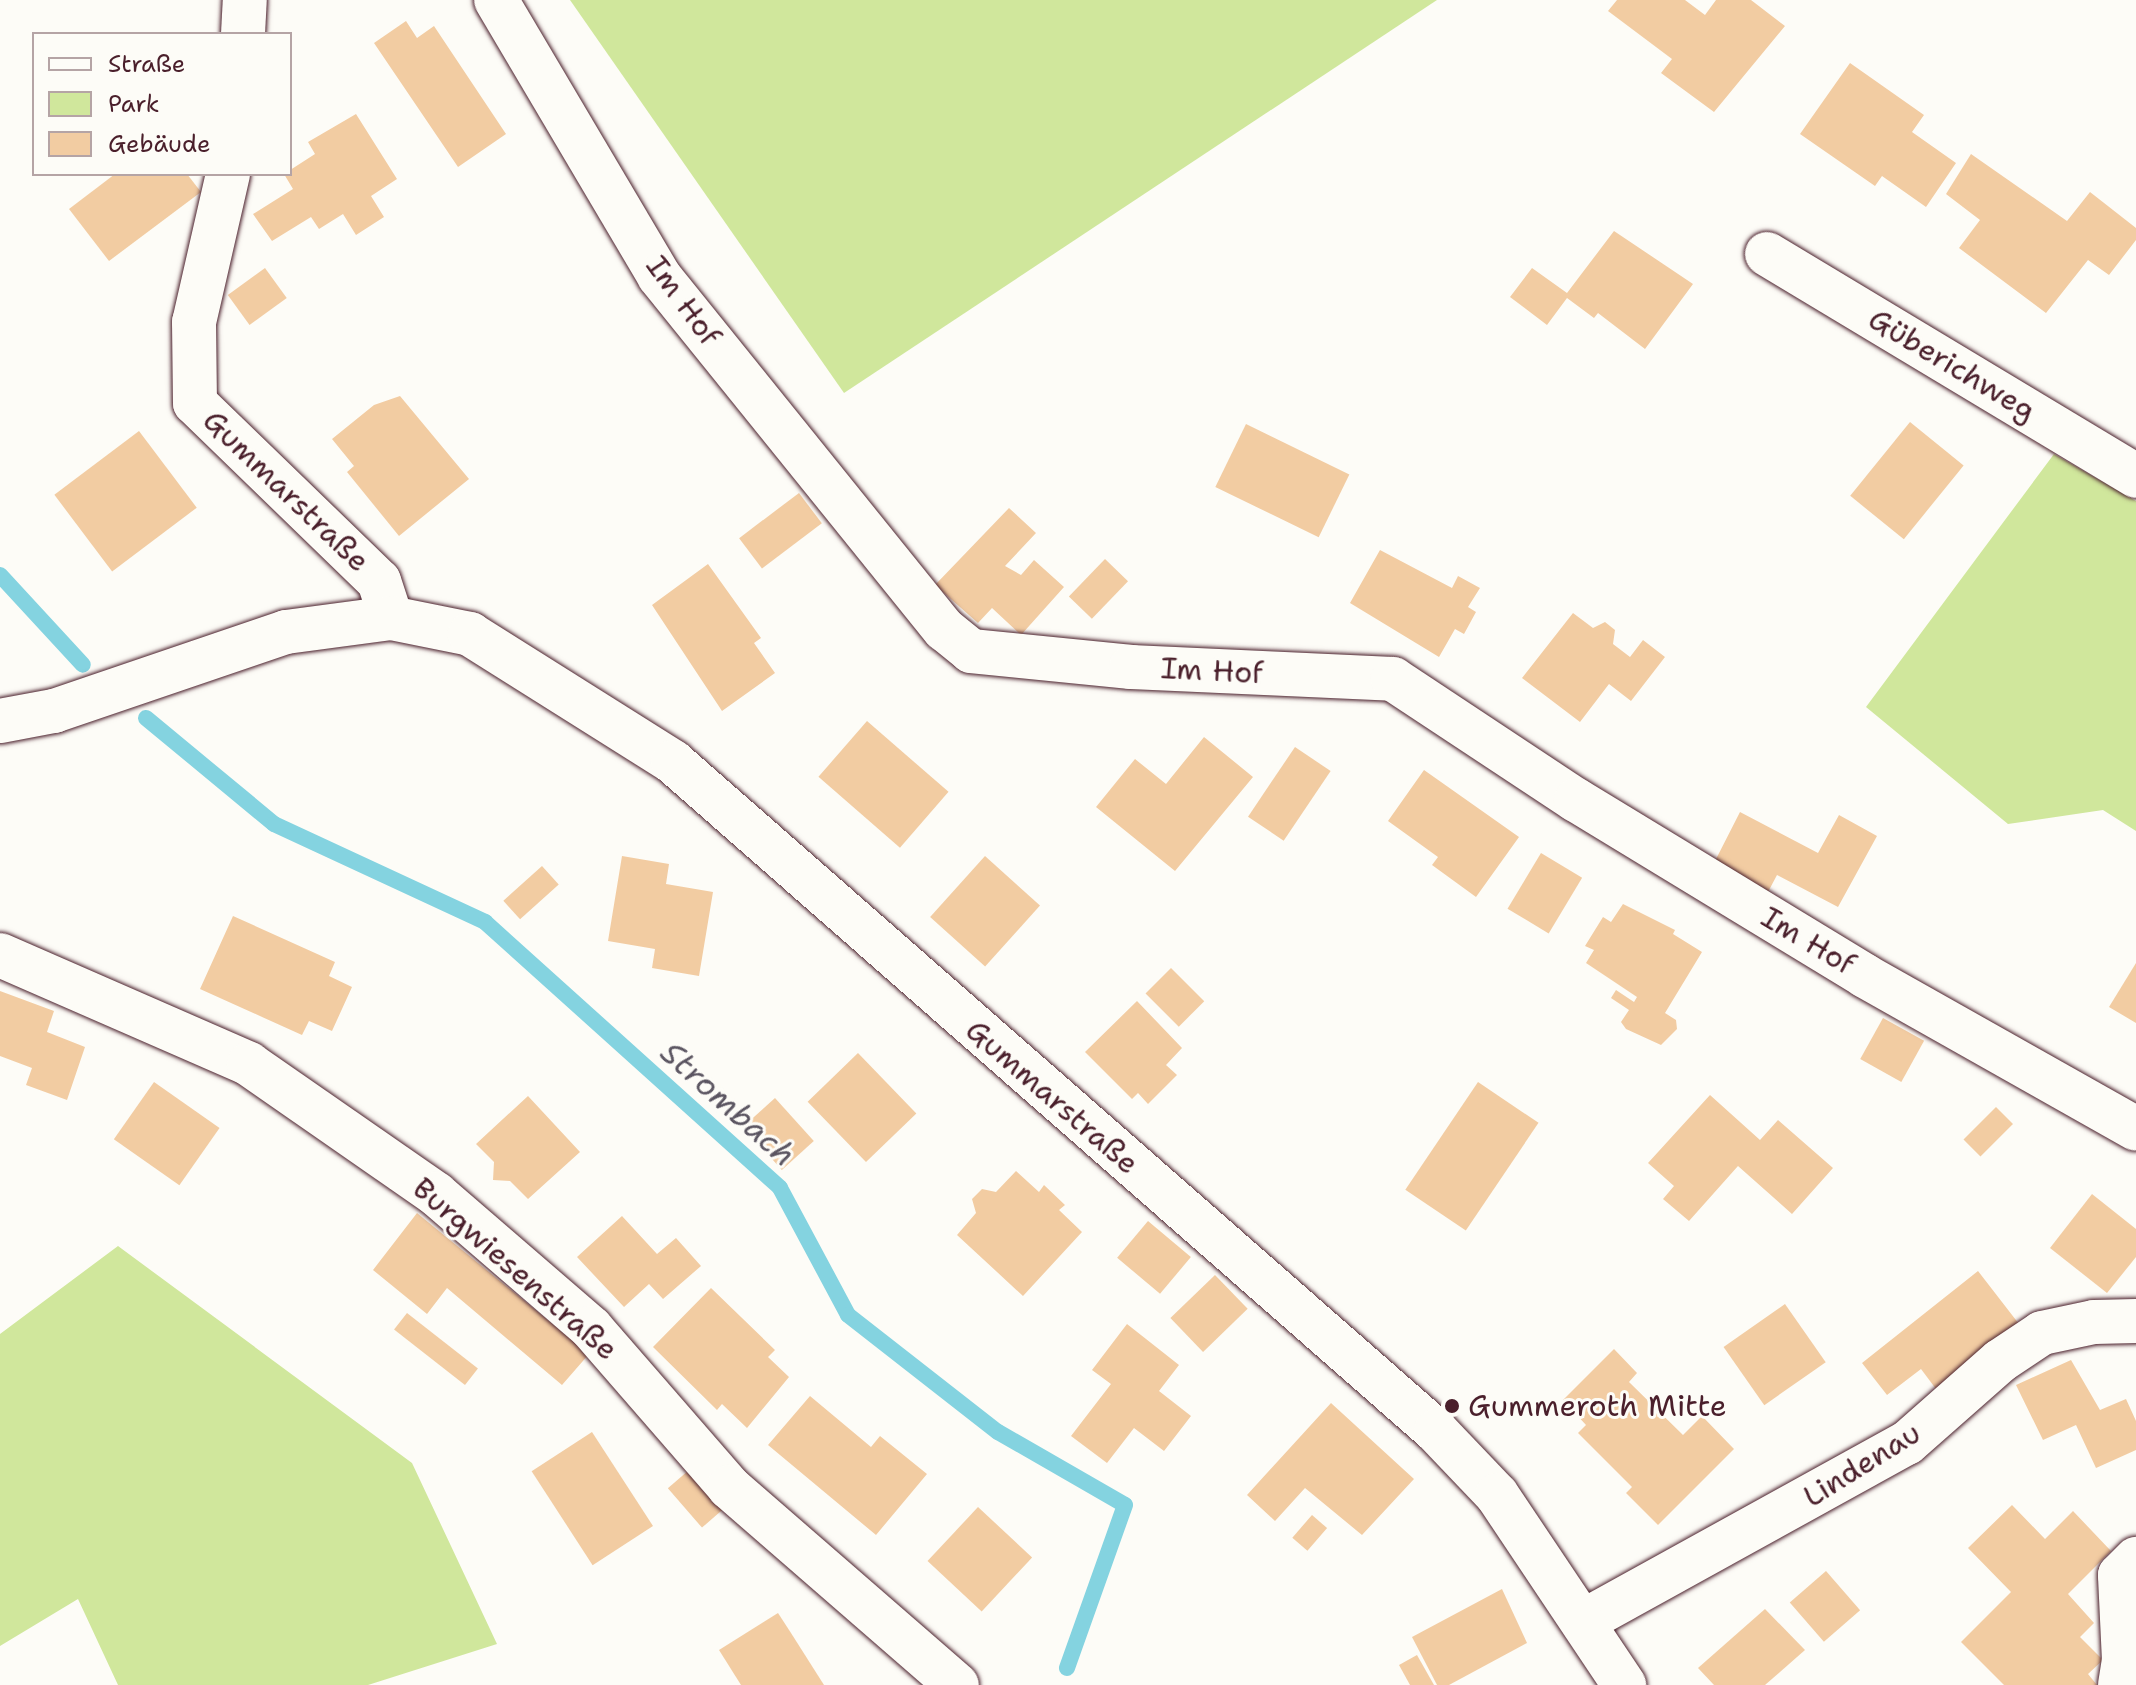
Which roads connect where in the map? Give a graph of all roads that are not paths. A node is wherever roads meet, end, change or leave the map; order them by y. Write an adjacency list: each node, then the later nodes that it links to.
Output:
1 (245, 0): 3 (street)
2 (496, 0): 10 (street, Im Hof)
3 (243, 32)
4 (228, 176): 7 (street, Gummarstraße)
5 (1767, 254): 6 (street, Güberichweg)
6 (2136, 476)
7 (391, 618): 8 (street, Gummarstraße); 13 (street, Gummarstraße)
8 (0, 721)
9 (0, 955): 14 (street, Burgwiesenstraße)
10 (2136, 1129)
11 (2136, 1321): 13 (street, Lindenau)
12 (2136, 1559): 16 (street)
13 (1584, 1621): 15 (street, Gummarstraße)
14 (957, 1685)
15 (1624, 1685)
16 (2120, 1685)

